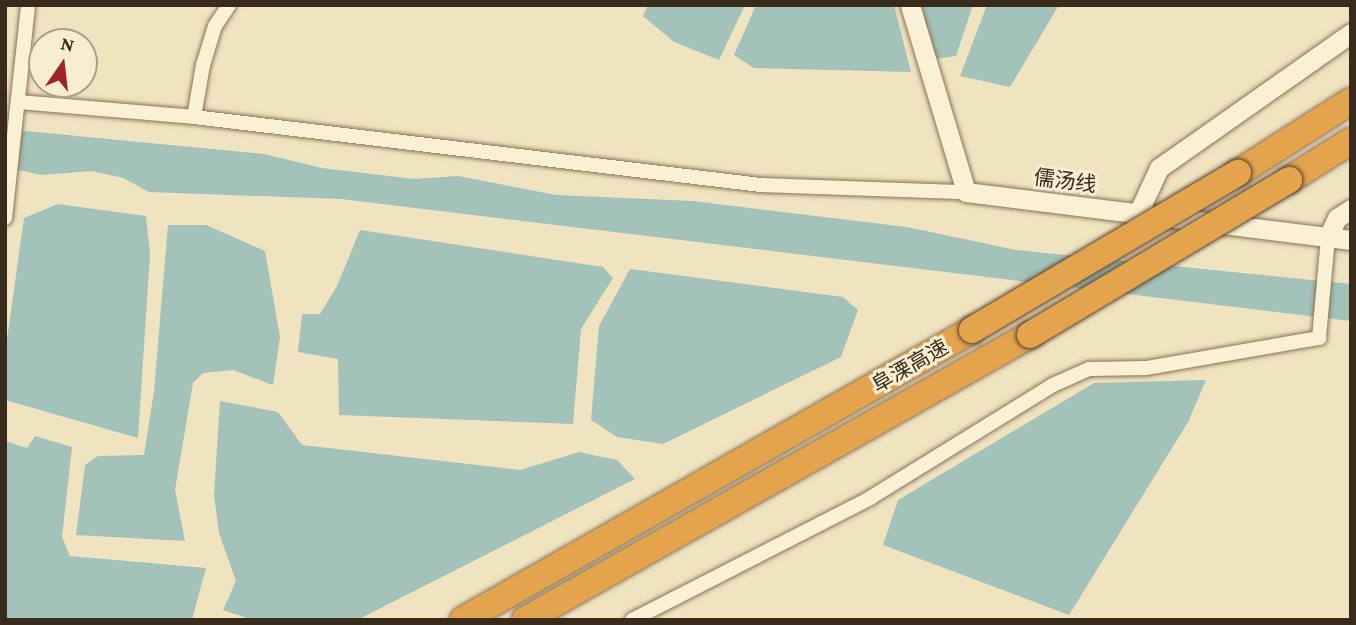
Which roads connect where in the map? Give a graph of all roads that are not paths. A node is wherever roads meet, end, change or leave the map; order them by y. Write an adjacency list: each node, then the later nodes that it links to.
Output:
1 (28, 5): 6 (street)
2 (229, 5): 7 (street)
3 (910, 5): 9 (street)
4 (1351, 33): 11 (street)
5 (1351, 101): 15 (highway, 阜溧高速, bridge)
6 (20, 102): 7 (street); 12 (street)
7 (194, 117): 9 (street)
8 (1351, 141): 16 (highway, 阜溧高速, bridge)
9 (966, 192): 11 (street, 儒汤线)
10 (1351, 209): 13 (street)
11 (1138, 213): 13 (street, 儒汤线)
12 (5, 218)
13 (1328, 237): 14 (street, 儒汤线); 17 (street)
14 (1351, 240)
15 (463, 620)
16 (524, 620)
17 (632, 620)

